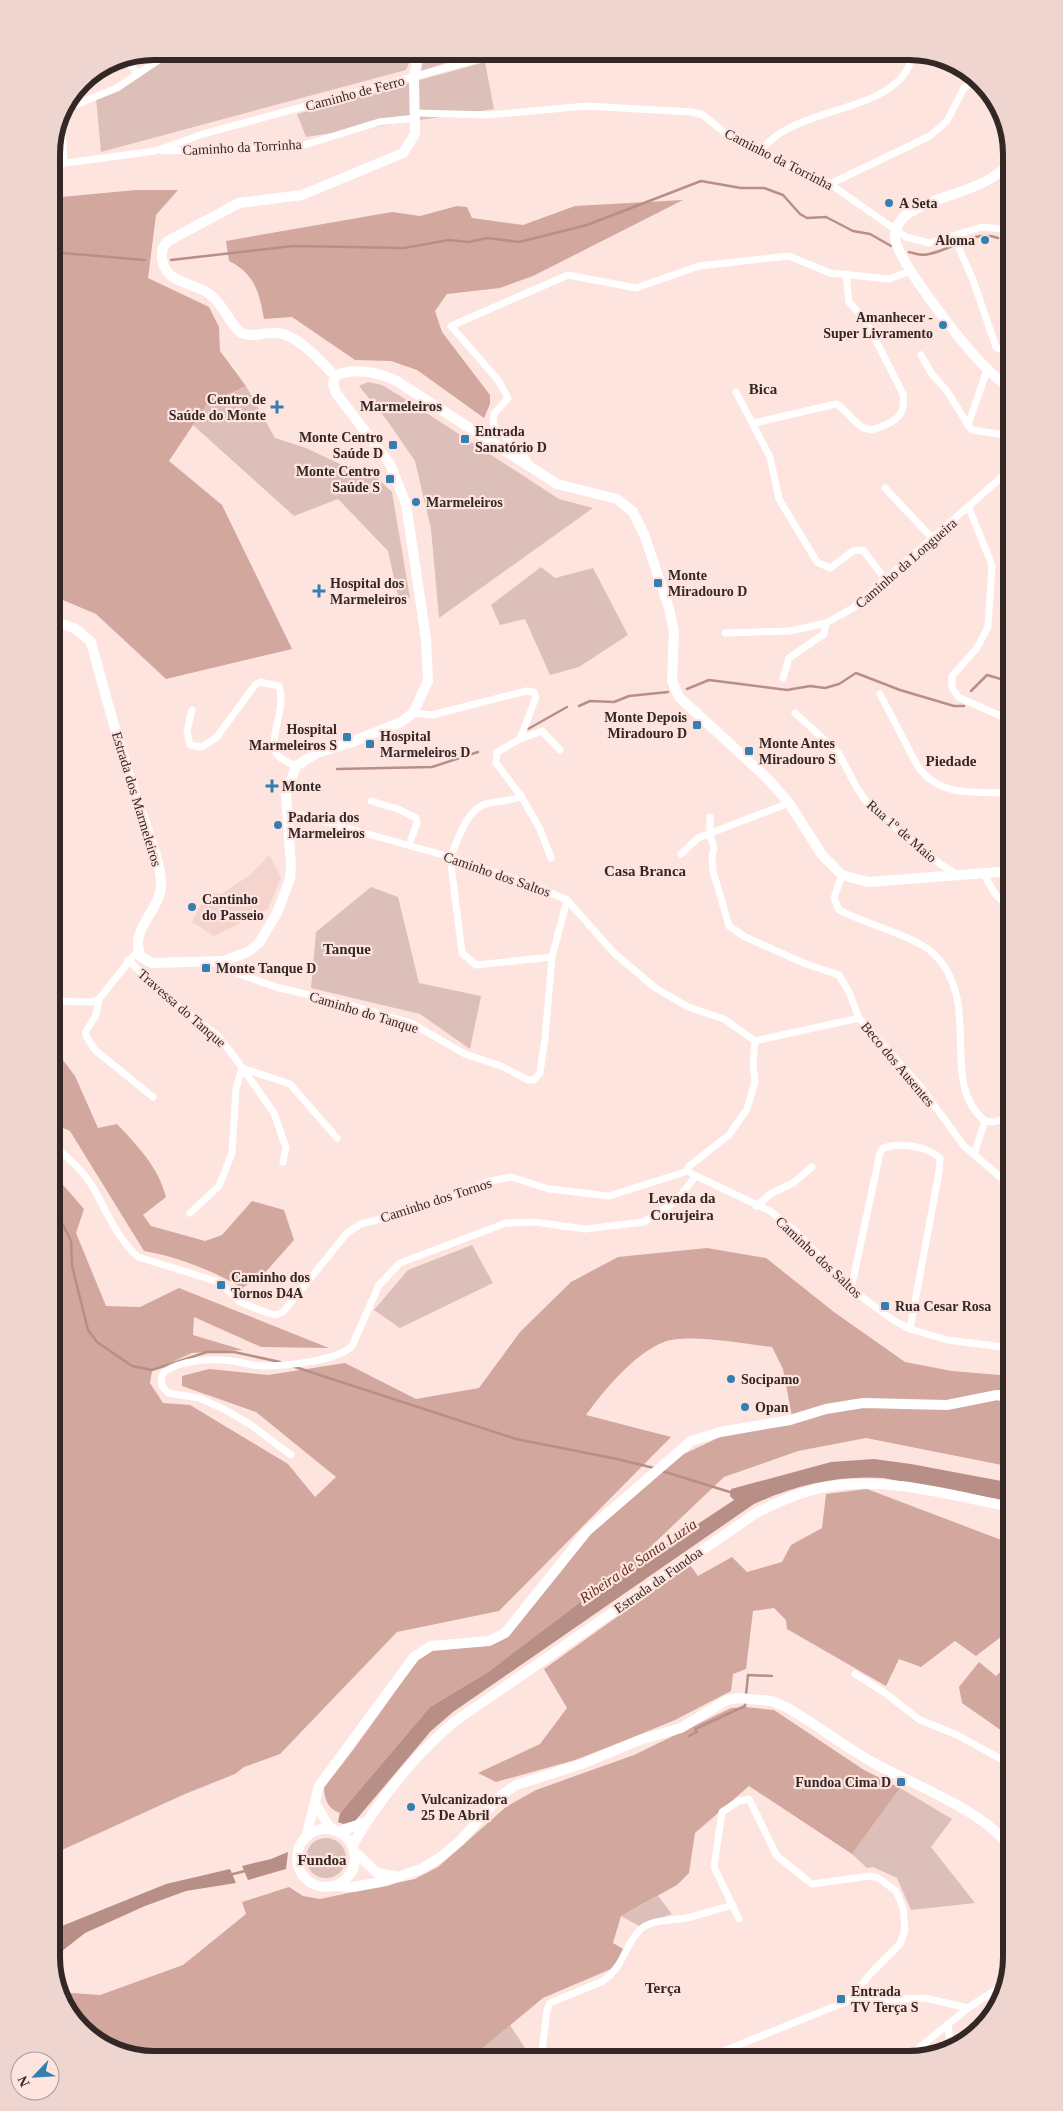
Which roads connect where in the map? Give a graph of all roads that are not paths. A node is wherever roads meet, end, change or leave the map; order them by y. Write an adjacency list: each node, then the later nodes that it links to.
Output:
1 (159, 60): 6 (street)
2 (417, 60): 7 (main road)
3 (475, 60): 7 (street, Caminho de Ferro)
4 (910, 60): 15 (street)
5 (129, 64): 6 (street)
6 (138, 74): 9 (street)
7 (414, 77): 10 (main road); 11 (street, Caminho de Ferro)
8 (971, 83): 18 (street)
9 (73, 107)
10 (416, 116): 13 (street, Caminho da Torrinha); 15 (street, Caminho da Torrinha); 27 (main road)
11 (203, 134): 13 (street); 14 (street, Caminho de Ferro)
12 (62, 135): 16 (street)
13 (206, 148): 14 (street, Caminho da Torrinha)
14 (155, 151): 16 (street, Caminho de Ferro)
15 (760, 153): 18 (street, Caminho da Torrinha)
16 (61, 165)
17 (1003, 169): 20 (main road)
18 (830, 184): 20 (street, Caminho da Torrinha)
19 (1003, 229): 21 (street, Caminho da Torrinha)
20 (896, 231): 21 (street, Caminho da Torrinha); 22 (main road)
21 (954, 237): 24 (street)
22 (910, 271): 23 (street); 26 (main road)
23 (846, 274): 30 (street); 33 (street)
24 (1003, 350)
25 (921, 355): 31 (street)
26 (987, 370): 28 (main road); 31 (street)
27 (335, 376): 33 (main road); 45 (main road)
28 (1003, 383)
29 (736, 392): 30 (street)
30 (754, 423): 38 (street)
31 (968, 425): 32 (street)
32 (1003, 435)
33 (536, 472): 54 (main road)
34 (1003, 476): 36 (street, Caminho da Longueira)
35 (886, 488): 37 (street)
36 (969, 508): 37 (street, Caminho da Longueira); 47 (street)
37 (932, 538): 38 (street, Caminho da Longueira)
38 (885, 579): 40 (street, Caminho da Longueira)
39 (60, 623): 68 (main road, Estrada dos Marmeleiros)
40 (826, 623): 41 (street, Caminho da Longueira); 42 (street)
41 (725, 633)
42 (783, 678)
43 (880, 694): 51 (street)
44 (192, 710): 50 (street)
45 (413, 713): 48 (street); 50 (main road)
46 (795, 713): 65 (street, Rua 1º de Maio)
47 (1003, 718)
48 (520, 739): 49 (street); 52 (street)
49 (560, 750)
50 (296, 766): 55 (main road)
51 (1003, 793)
52 (521, 796): 60 (street); 61 (street)
53 (371, 801): 58 (street)
54 (790, 803): 57 (street); 64 (main road)
55 (286, 811): 58 (street, Caminho dos Saltos); 71 (main road)
56 (710, 817): 57 (street)
57 (710, 835): 59 (street); 74 (street)
58 (409, 844): 60 (street, Caminho dos Saltos)
59 (680, 854)
60 (450, 857): 66 (street, Caminho dos Saltos); 69 (street)
61 (552, 858)
62 (1003, 872): 63 (main road)
63 (983, 873): 65 (main road); 67 (street)
64 (842, 876): 65 (main road); 79 (street)
65 (957, 876)
66 (567, 900): 69 (street); 75 (street, Caminho dos Saltos)
67 (1003, 902)
68 (138, 950): 70 (street); 71 (main road)
69 (552, 957): 71 (street, Caminho do Tanque)
70 (128, 960): 72 (street); 76 (street, Travessa do Tanque)
71 (213, 961)
72 (99, 999): 73 (street); 77 (street)
73 (60, 1000)
74 (859, 1018): 75 (street, Beco dos Ausentes); 82 (street, Beco dos Ausentes)
75 (755, 1041): 85 (street)
76 (242, 1068): 80 (street); 83 (street, Travessa do Tanque); 89 (street)
77 (153, 1097)
78 (1003, 1119): 79 (street)
79 (985, 1121): 82 (street)
80 (336, 1138)
81 (60, 1151): 85 (street, Caminho dos Tornos)
82 (974, 1154): 87 (street, Beco dos Ausentes)
83 (283, 1162)
84 (812, 1167): 88 (street)
85 (688, 1171): 86 (street, Caminho dos Saltos)
86 (696, 1176): 88 (street, Caminho dos Saltos); 94 (street)
87 (1003, 1179)
88 (756, 1206): 90 (street, Caminho dos Saltos)
89 (190, 1213)
90 (851, 1289): 91 (street, Caminho dos Saltos); 91 (street)
91 (910, 1329): 92 (street, Caminho dos Saltos)
92 (1003, 1347)
93 (1003, 1396): 98 (main road)
94 (291, 1455)
95 (1003, 1506): 99 (main road, Estrada da Fundoa)
96 (855, 1674): 97 (street)
97 (1003, 1760)
98 (315, 1802): 100 (main road); 101 (main road)
99 (366, 1822): 100 (main road); 103 (main road, Estrada da Fundoa)
100 (335, 1831): 101 (main road); 103 (main road)
101 (306, 1837): 105 (main road)
102 (1003, 1838): 104 (main road)
103 (353, 1848): 104 (main road); 105 (main road)
104 (403, 1876): 105 (main road)
105 (335, 1886)
106 (733, 1905): 107 (street); 109 (street); 114 (street)
107 (739, 1919)
108 (997, 1989): 110 (street)
109 (848, 2001): 110 (street); 115 (street)
110 (968, 2008): 111 (street)
111 (948, 2024): 112 (street); 113 (street)
112 (950, 2041)
113 (916, 2050)
114 (542, 2051)
115 (723, 2051)

